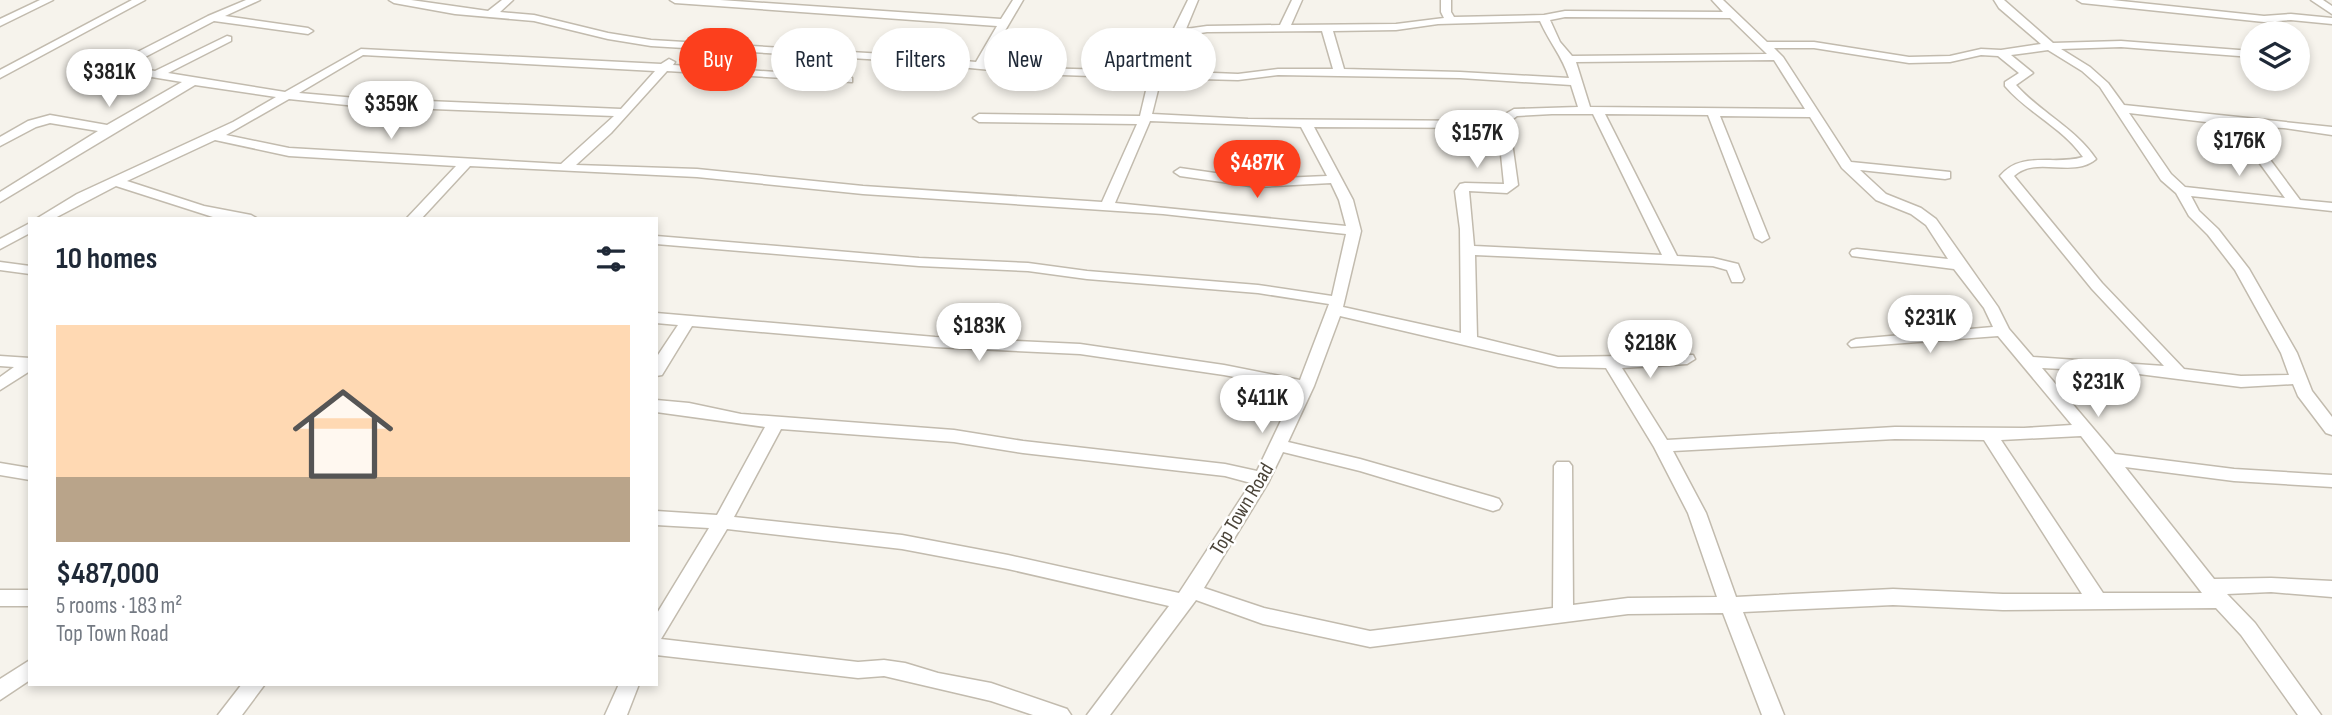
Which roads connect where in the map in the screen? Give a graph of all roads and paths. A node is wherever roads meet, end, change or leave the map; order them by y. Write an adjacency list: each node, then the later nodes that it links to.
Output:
1 (48, 0): 22 (street)
2 (140, 0): 49 (street)
3 (255, 0): 23 (street)
4 (400, 0): 19 (street)
5 (508, 0): 19 (street)
6 (676, 0): 16 (street)
7 (1018, 0): 28 (street)
8 (1193, 0): 29 (street)
9 (1297, 0): 32 (street)
10 (1446, 0): 25 (street)
11 (1717, 0): 21 (street)
12 (2000, 0): 37 (street)
13 (2082, 0): 26 (street)
14 (2316, 0): 17 (street)
15 (1560, 1): 20 (street)
16 (800, 4): 28 (street)
17 (2332, 11)
18 (0, 14): 22 (street)
19 (491, 14): 35 (street)
20 (1565, 14): 21 (street); 24 (street)
21 (1731, 15): 36 (street)
22 (13, 17): 27 (street)
23 (212, 18): 33 (street); 48 (street)
24 (1544, 18): 25 (street); 43 (street)
25 (1451, 21): 30 (street)
26 (2332, 21)
27 (0, 23)
28 (1005, 23): 44 (street)
29 (1181, 28)
30 (1327, 28): 32 (street); 47 (street)
31 (1216, 29): 32 (street)
32 (1284, 29)
33 (308, 31)
34 (226, 39): 48 (street)
35 (679, 45)
36 (1765, 45): 40 (street); 42 (street)
37 (2051, 46): 40 (street); 41 (street); 56 (street)
38 (757, 49): 44 (street)
39 (679, 50): 45 (street)
40 (2001, 53): 111 (street)
41 (2240, 53)
42 (1777, 57): 43 (street); 60 (street)
43 (1569, 59): 53 (street)
44 (979, 66): 46 (street)
45 (664, 67): 50 (street); 55 (street); 59 (street)
46 (1081, 71)
47 (1340, 72): 51 (street); 53 (street)
48 (158, 74): 52 (street)
49 (0, 75)
50 (771, 75)
51 (1216, 76)
52 (195, 80): 55 (street); 66 (street)
53 (1577, 82): 57 (street)
54 (1152, 91): 62 (street)
55 (290, 96): 59 (street); 68 (street)
56 (2118, 108): 63 (street); 77 (street)
57 (1591, 110): 58 (street); 65 (street); 93 (street)
58 (1712, 111): 60 (street); 88 (street)
59 (622, 113): 72 (street)
60 (1811, 113): 71 (street)
61 (979, 118): 62 (street)
62 (1146, 118): 64 (street); 80 (street)
63 (2236, 122): 67 (street); 79 (street)
64 (1306, 124): 65 (street); 75 (street, Top Town Road)
65 (1498, 124): 91 (street)
66 (109, 129): 69 (street); 78 (street)
67 (2332, 131)
68 (215, 136): 70 (street); 76 (street)
69 (0, 142)
70 (467, 162): 72 (street); 84 (street)
71 (1847, 165): 74 (street); 94 (street)
72 (565, 167): 80 (street)
73 (1180, 172): 75 (street)
74 (1945, 175)
75 (1335, 179): 87 (street, Top Town Road)
76 (115, 182): 82 (street); 83 (street)
77 (2182, 191): 79 (street); 112 (street)
78 (0, 198)
79 (2294, 201): 81 (street)
80 (1107, 205): 87 (street)
81 (2326, 206): 85 (street)
82 (47, 217)
83 (233, 217)
84 (414, 217)
85 (2332, 220)
86 (28, 228): 90 (street)
87 (1354, 231): 98 (street, Top Town Road)
88 (1762, 238)
89 (658, 240): 98 (street)
90 (0, 246)
91 (1468, 250): 93 (street); 102 (street)
92 (1857, 253): 94 (street)
93 (1671, 259): 97 (street)
94 (1959, 265): 101 (street)
95 (0, 266): 96 (street)
96 (28, 270)
97 (1737, 279)
98 (1336, 306): 102 (street); 114 (street, Top Town Road)
99 (658, 318): 100 (street)
100 (687, 322): 110 (street); 114 (street)
101 (2002, 331): 103 (street); 106 (street)
102 (1469, 340): 108 (street)
103 (1856, 344)
104 (1687, 359): 108 (street)
105 (0, 361): 107 (street)
106 (2028, 362): 111 (street); 118 (street)
107 (28, 363)
108 (1611, 363): 121 (street)
109 (28, 365): 113 (street)
110 (658, 368)
111 (2178, 372): 112 (street)
112 (2298, 378): 117 (street)
113 (0, 386)
114 (1306, 386): 120 (street, Top Town Road)
115 (658, 406): 116 (street)
116 (775, 422): 126 (street); 130 (street)
117 (2332, 429)
118 (2083, 430): 119 (street); 122 (street)
119 (1989, 434): 121 (street); 136 (street)
120 (1278, 445): 126 (street, Top Town Road); 128 (street)
121 (1662, 446): 137 (street)
122 (2110, 460): 127 (street); 132 (street)
123 (1563, 466): 138 (street)
124 (0, 469): 125 (street)
125 (28, 474)
126 (1262, 479): 133 (street, Top Town Road)
127 (2332, 481)
128 (1493, 504)
129 (658, 518): 130 (street)
130 (722, 522): 133 (street); 139 (street)
131 (2332, 589): 132 (street)
132 (2215, 593): 136 (street); 150 (street)
133 (1187, 597): 138 (street); 148 (street, Top Town Road)
134 (0, 598): 135 (street)
135 (28, 598)
136 (2098, 602): 137 (street)
137 (1730, 605): 138 (street); 149 (street)
138 (1563, 615)
139 (658, 630)
140 (658, 647): 147 (street)
141 (28, 670): 144 (street)
142 (253, 686): 145 (street)
143 (628, 686): 146 (street)
144 (0, 691)
145 (229, 715)
146 (616, 715)
147 (1060, 715)
148 (1098, 715)
149 (1773, 715)
150 (2310, 715)

